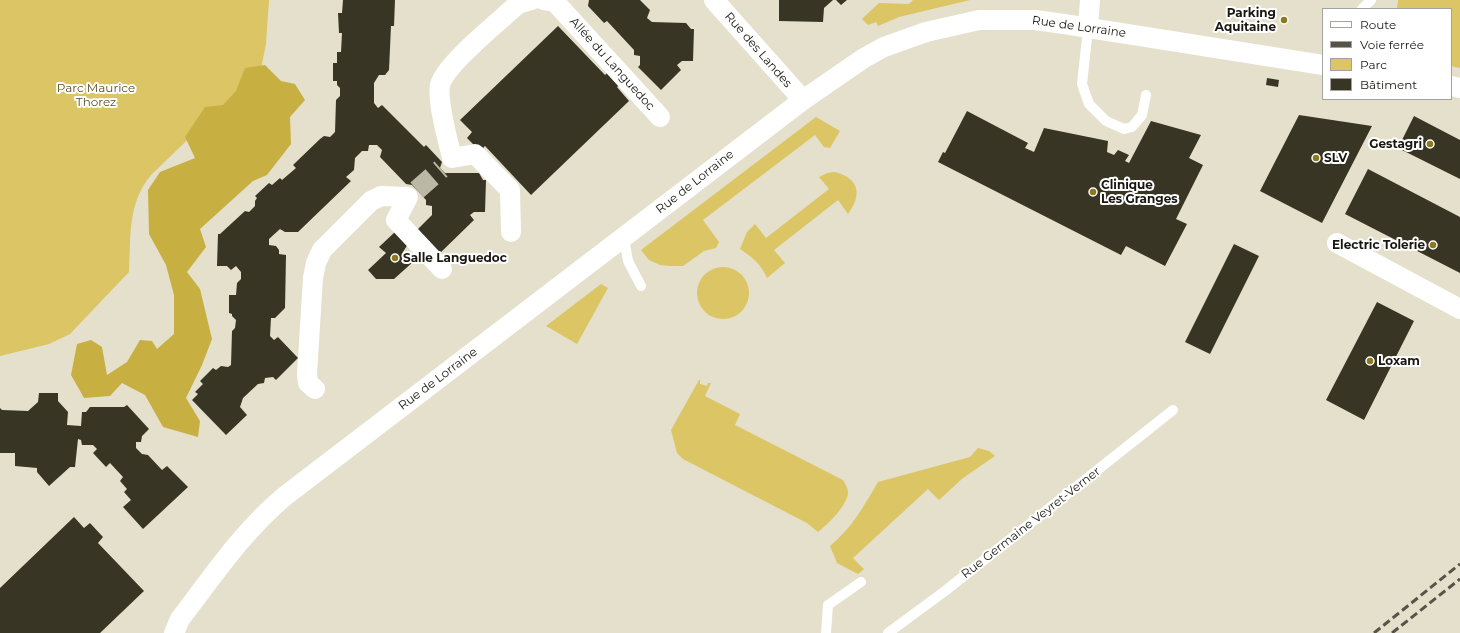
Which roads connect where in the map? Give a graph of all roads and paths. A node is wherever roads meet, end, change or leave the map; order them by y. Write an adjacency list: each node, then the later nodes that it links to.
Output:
1 (532, 0): 12 (street)
2 (543, 0): 11 (street, Allée du Languedoc)
3 (714, 0): 10 (street, Rue des Landes)
4 (1090, 0): 7 (street)
5 (1371, 0): 6 (lane)
6 (1363, 8)
7 (1088, 28): 8 (street, Rue de Lorraine); 9 (lane); 10 (street, Rue de Lorraine)
8 (1322, 65)
9 (1146, 95)
10 (803, 100): 13 (street, Rue de Lorraine)
11 (660, 117)
12 (511, 232)
13 (624, 238): 16 (lane); 21 (street, Rue de Lorraine)
14 (1337, 243): 17 (street)
15 (442, 269): 18 (street)
16 (641, 286)
17 (1460, 309)
18 (315, 389)
19 (1173, 410): 24 (lane, Rue Germaine Veyret-Verner)
20 (861, 582): 23 (lane)
21 (175, 628): 22 (street, Rue de Lorraine)
22 (162, 633)
23 (826, 633)
24 (888, 633)

